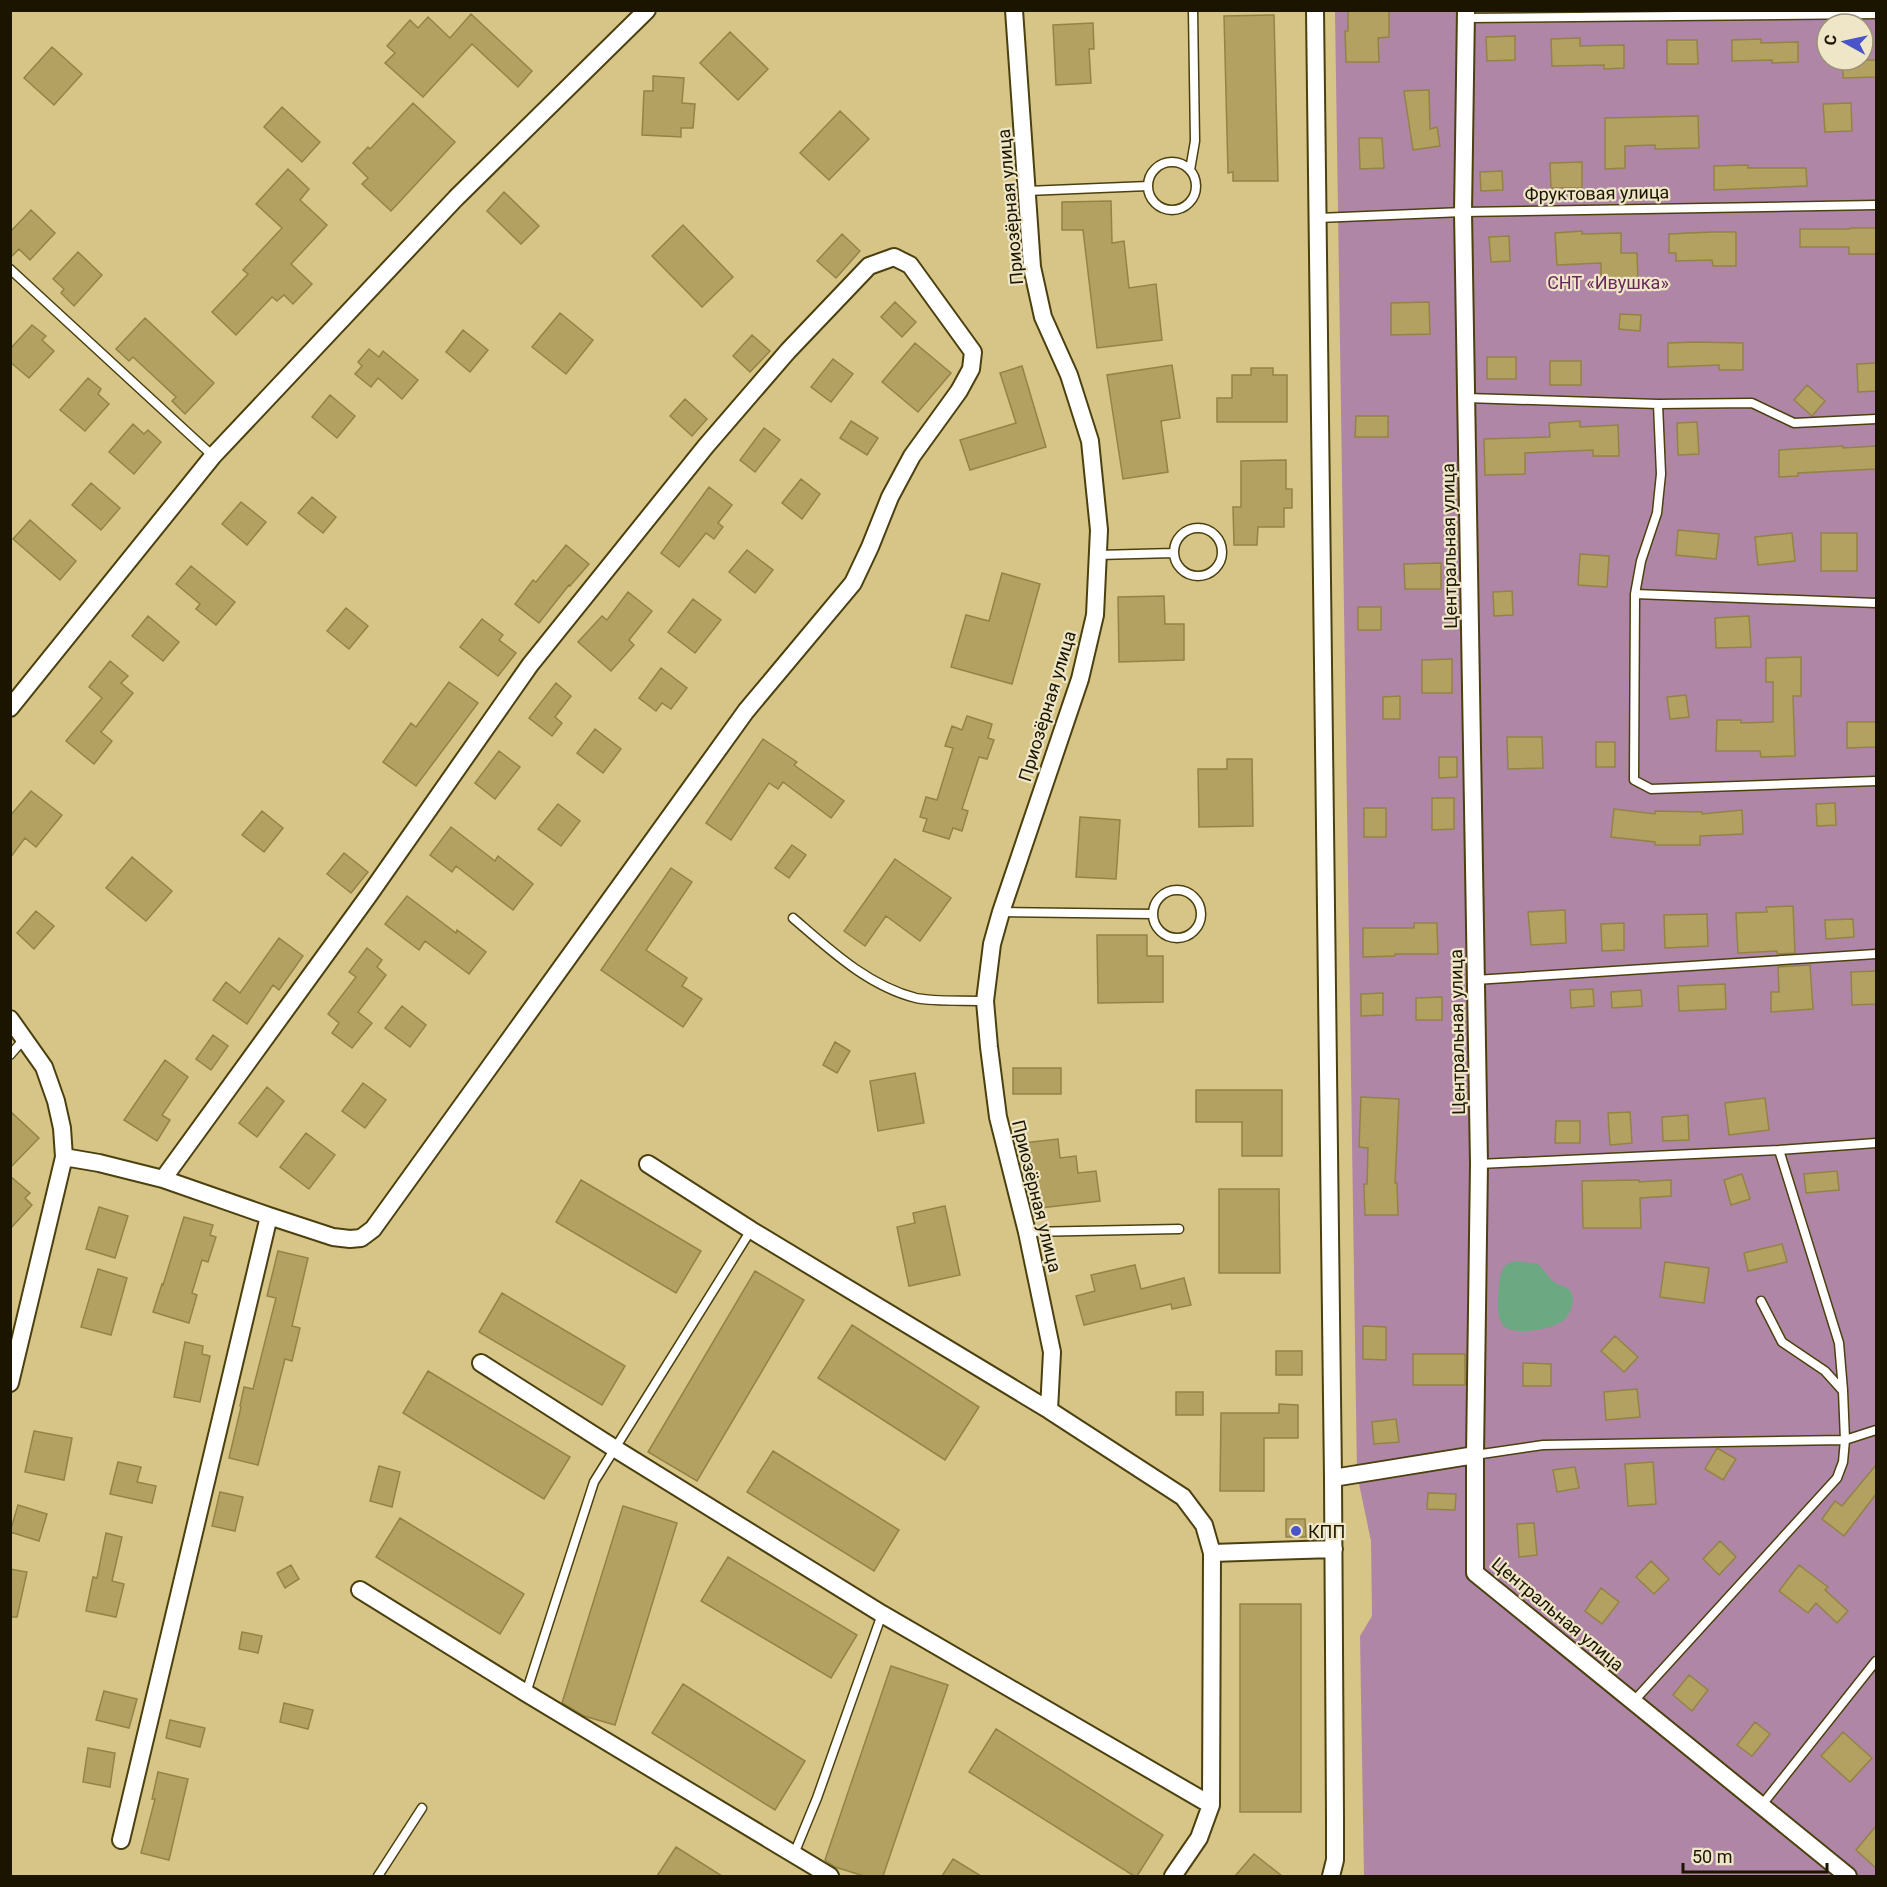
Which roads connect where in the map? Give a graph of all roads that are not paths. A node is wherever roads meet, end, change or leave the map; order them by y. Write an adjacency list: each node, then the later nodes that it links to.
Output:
1 (647, 10): 17 (street)
2 (1014, 10): 9 (street, Приозёрная улица)
3 (1193, 10): 7 (lane)
4 (1315, 10): 12 (street)
5 (1466, 14): 6 (lane); 11 (street, Центральная улица)
6 (1876, 14)
7 (1190, 170): 8 (lane); 8 (lane)
8 (1148, 186): 9 (lane)
9 (1027, 191): 19 (street, Приозёрная улица)
10 (1876, 205): 11 (lane, Фруктовая улица)
11 (1463, 212): 12 (lane, Фруктовая улица); 14 (street, Центральная улица)
12 (1318, 218): 52 (street)
13 (10, 269): 17 (lane)
14 (1466, 398): 15 (lane); 28 (street, Центральная улица)
15 (1658, 404): 16 (lane); 20 (lane)
16 (1876, 418)
17 (213, 456): 22 (street)
18 (1174, 553): 18 (lane); 19 (lane)
19 (1098, 555): 24 (street, Приозёрная улица)
20 (1635, 594): 21 (lane); 23 (lane)
21 (1876, 603)
22 (10, 708)
23 (1876, 781)
24 (1001, 912): 25 (lane); 29 (street, Приозёрная улица)
25 (1153, 914): 25 (lane)
26 (793, 918): 29 (lane)
27 (1876, 954): 28 (lane)
28 (1475, 980): 37 (street, Центральная улица)
29 (985, 1001): 42 (street, Приозёрная улица)
30 (10, 1019): 31 (street)
31 (24, 1039): 32 (lane); 35 (street)
32 (10, 1055)
33 (1876, 1143): 34 (lane)
34 (1779, 1150): 37 (lane); 46 (lane)
35 (63, 1157): 38 (street); 45 (street)
36 (648, 1164): 41 (street)
37 (1479, 1164): 51 (street, Центральная улица)
38 (163, 1179): 39 (street); 39 (street)
39 (268, 1216): 63 (street)
40 (1179, 1229): 42 (lane)
41 (751, 1230): 47 (street); 50 (lane)
42 (1027, 1232): 47 (street, Приозёрная улица)
43 (1761, 1301): 46 (lane)
44 (481, 1362): 50 (street)
45 (10, 1383)
46 (1843, 1391): 49 (lane)
47 (1049, 1410): 54 (street)
48 (1876, 1430): 49 (lane)
49 (1845, 1440): 51 (lane); 59 (lane)
50 (614, 1448): 56 (street); 58 (lane)
51 (1475, 1455): 52 (street); 59 (street, Центральная улица)
52 (1333, 1478): 53 (street)
53 (1334, 1549): 54 (street); 68 (street)
54 (1212, 1553): 60 (street)
55 (360, 1590): 58 (street)
56 (882, 1614): 60 (street); 64 (lane)
57 (1876, 1661): 61 (lane)
58 (526, 1694): 64 (street)
59 (1633, 1702): 61 (street, Центральная улица)
60 (1211, 1805): 67 (street)
61 (1761, 1806): 69 (street, Центральная улица)
62 (422, 1808): 65 (lane)
63 (121, 1840)
64 (794, 1854): 66 (street)
65 (378, 1876)
66 (830, 1876)
67 (1173, 1876)
68 (1331, 1876)
69 (1848, 1876)

